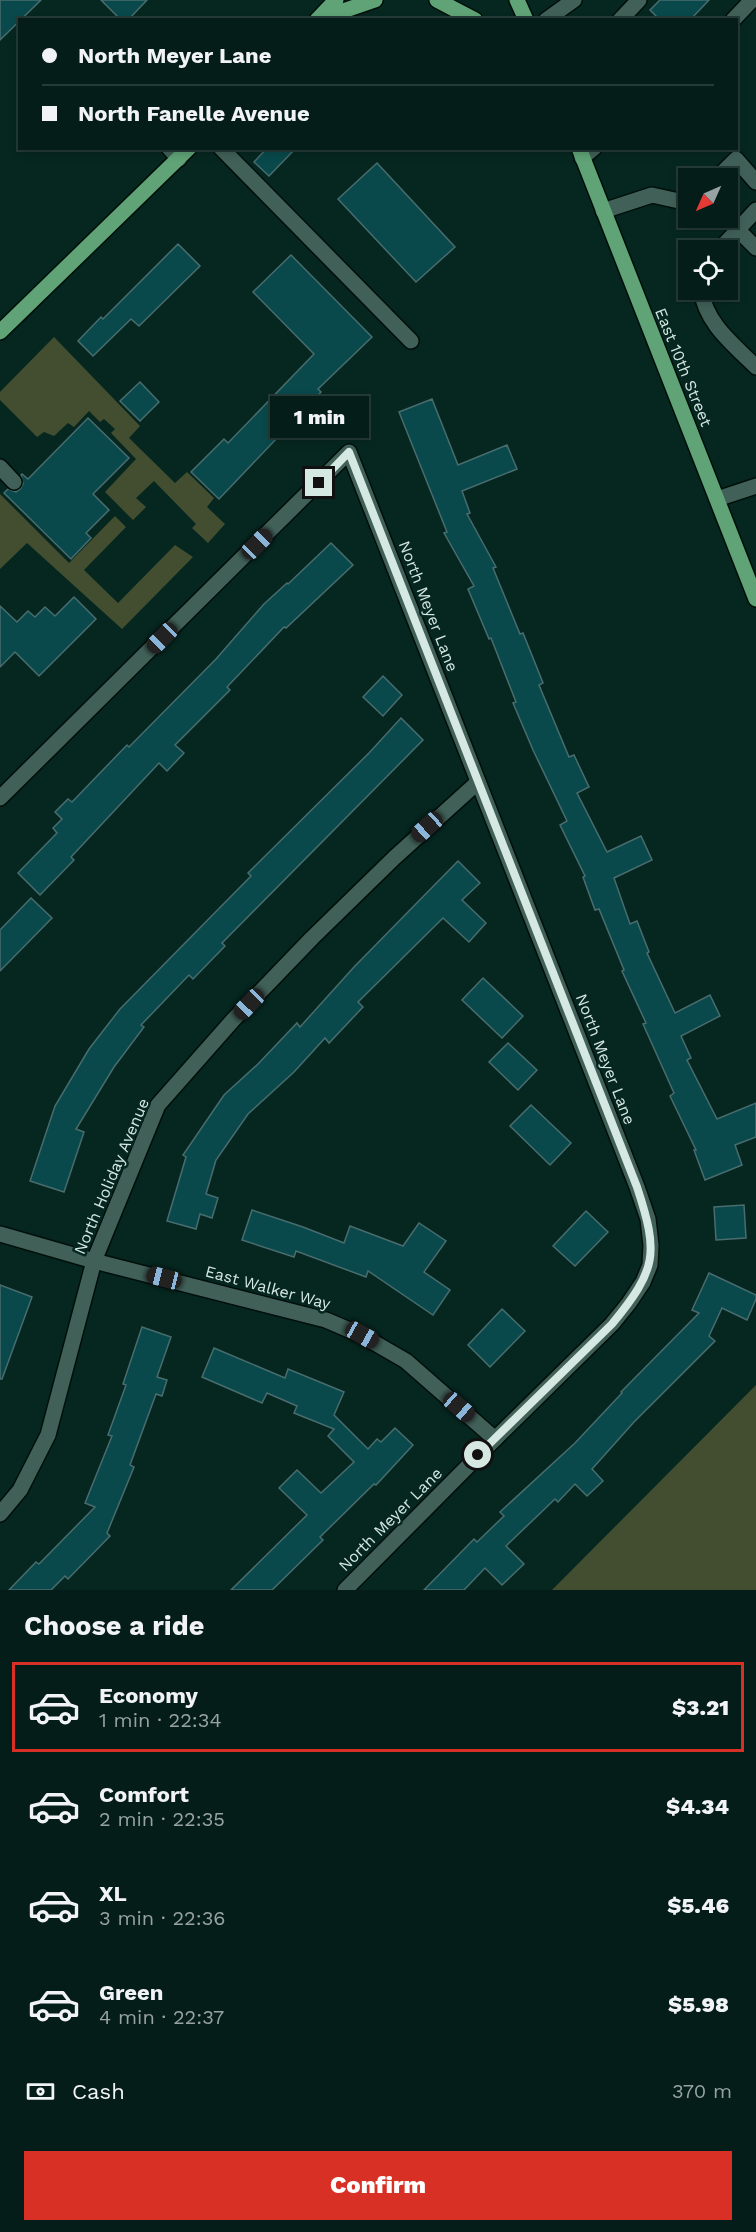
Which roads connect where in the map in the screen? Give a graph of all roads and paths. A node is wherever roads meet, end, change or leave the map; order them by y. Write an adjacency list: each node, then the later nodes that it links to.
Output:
1 (336, 0): 8 (main road)
2 (375, 0): 9 (main road)
3 (437, 0): 10 (main road)
4 (517, 0): 11 (main road)
5 (574, 0): 12 (street)
6 (639, 0): 13 (street)
7 (752, 0): 14 (street)
8 (319, 18)
9 (330, 18)
10 (471, 18)
11 (525, 18)
12 (549, 18)
13 (622, 18)
14 (735, 18)
15 (223, 150): 28 (street)
16 (179, 152): 27 (main road)
17 (585, 152): 22 (main road, East 10th Street)
18 (727, 168): 19 (street)
19 (756, 182)
20 (678, 201): 22 (street)
21 (756, 210): 23 (street)
22 (603, 211): 33 (main road, East 10th Street)
23 (738, 230): 24 (street); 25 (street)
24 (728, 240)
25 (756, 248)
26 (703, 300): 29 (street)
27 (2, 325)
28 (411, 341)
29 (756, 366)
30 (0, 467): 31 (street)
31 (15, 482)
32 (756, 486): 33 (street)
33 (717, 499): 34 (main road, East 10th Street)
34 (756, 599)
35 (478, 782): 36 (street, North Meyer Lane); 38 (street, North Holiday Avenue); 39 (street, North Meyer Lane)
36 (0, 798)
37 (0, 1234): 38 (street, East Walker Way)
38 (94, 1261): 39 (street, East Walker Way); 40 (street, North Holiday Avenue)
39 (495, 1439): 41 (street, North Meyer Lane)
40 (0, 1514)
41 (345, 1590)

